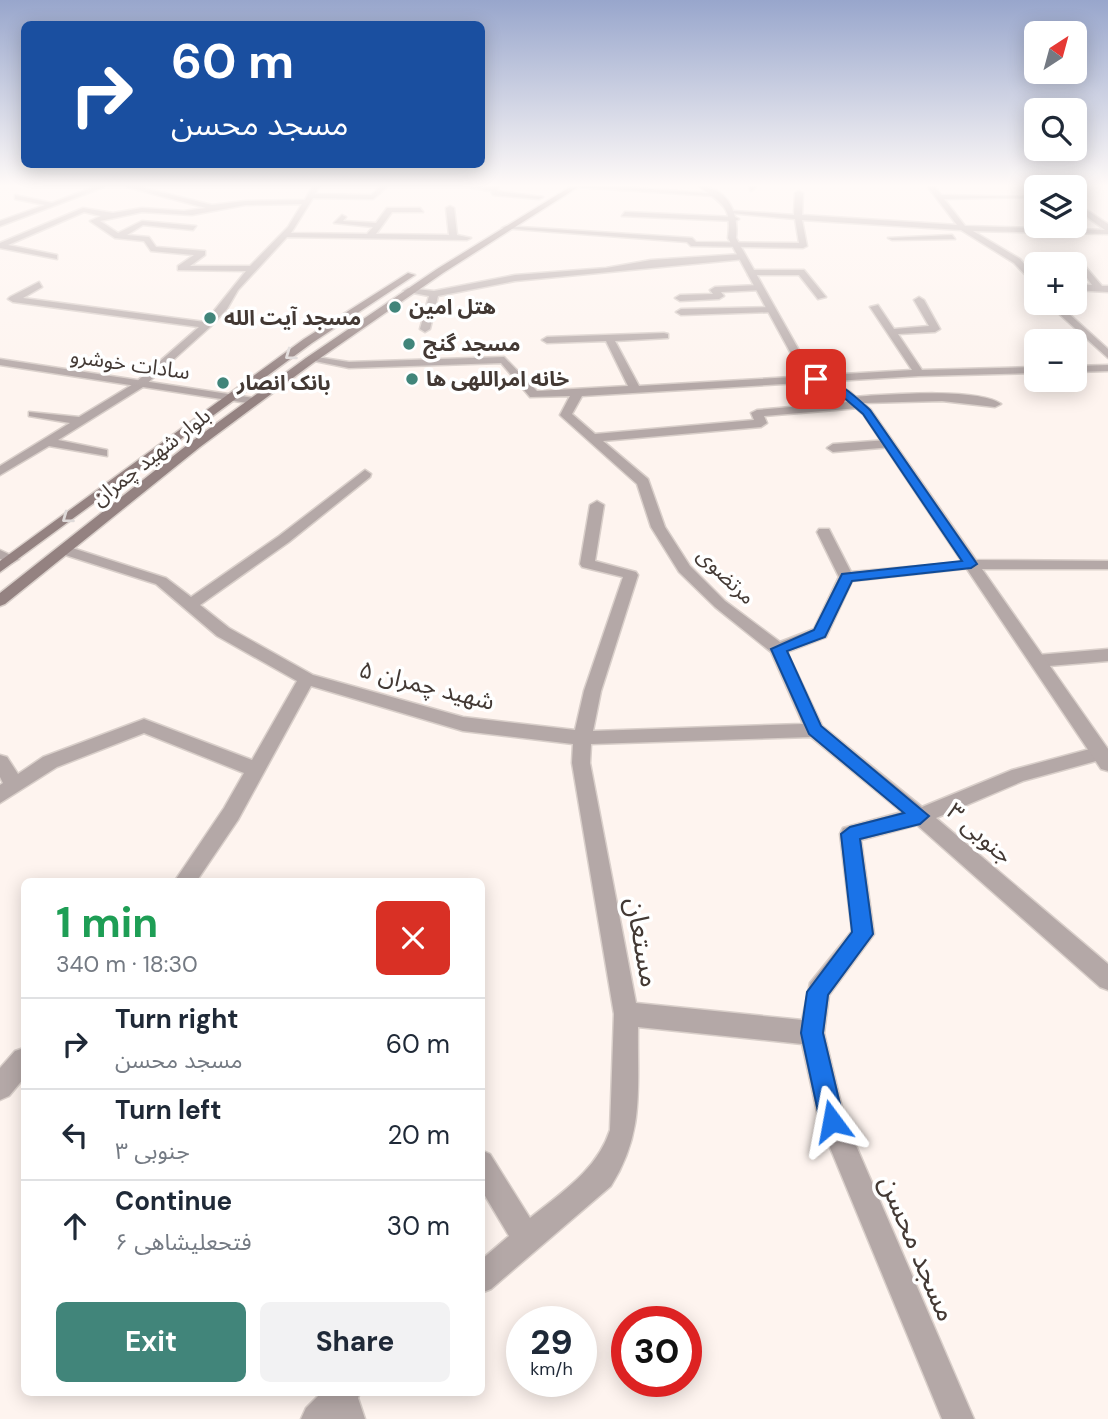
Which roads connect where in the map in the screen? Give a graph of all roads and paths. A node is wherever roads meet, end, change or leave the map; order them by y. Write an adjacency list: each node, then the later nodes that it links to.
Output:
1 (35, 253): 9 (street)
2 (202, 253): 13 (street)
3 (267, 253): 13 (street)
4 (443, 253): 11 (main road)
5 (465, 253): 21 (main road, بلوار شهید چمران)
6 (724, 253): 14 (street)
7 (741, 253): 16 (street)
8 (1004, 253): 15 (street)
9 (54, 257)
10 (618, 258): 14 (street)
11 (433, 260)
12 (422, 268): 49 (main road, بلوار شهید چمران, one-way to 49)
13 (253, 269): 32 (street)
14 (618, 269): 22 (street)
15 (1024, 269)
16 (751, 273): 19 (street); 23 (street)
17 (1087, 273): 20 (street)
18 (39, 285): 26 (street)
19 (760, 288): 24 (street); 29 (street)
20 (1103, 288)
21 (408, 291): 22 (street); 39 (main road, بلوار شهید چمران)
22 (435, 294): 33 (street)
23 (821, 297)
24 (680, 298)
25 (919, 300): 34 (street)
26 (19, 301): 28 (street); 32 (street)
27 (875, 307): 34 (street)
28 (0, 309)
29 (772, 310): 30 (street); 45 (street)
30 (681, 312)
31 (1065, 315): 38 (street)
32 (207, 325): 46 (street)
33 (425, 329)
34 (891, 332): 44 (street)
35 (664, 337): 36 (street)
36 (609, 338): 37 (street); 47 (street)
37 (547, 340)
38 (1108, 355)
39 (310, 359): 48 (street); 50 (main road, بلوار شهید چمران)
40 (0, 362): 46 (street, سادات خوشرو)
41 (1108, 368): 42 (street)
42 (1087, 369)
43 (1024, 370): 44 (street)
44 (919, 373): 45 (street)
45 (816, 379): 47 (street); 51 (street)
46 (139, 385): 49 (street, سادات خوشرو); 54 (street)
47 (635, 390): 48 (street)
48 (577, 394): 55 (street, مرتضوی)
49 (232, 397): 50 (street, سادات خوشرو); 65 (main road, بلوار شهید چمران, one-way to 65)
50 (254, 401): 64 (main road, بلوار شهید چمران)
51 (856, 402): 52 (street); 55 (street); 57 (street)
52 (995, 404)
53 (33, 414): 54 (street)
54 (81, 421): 56 (street)
55 (595, 438): 71 (street, مرتضوی)
56 (47, 442): 59 (street); 60 (street)
57 (888, 444): 58 (street); 66 (street)
58 (833, 448)
59 (103, 453)
60 (0, 471)
61 (365, 474): 70 (street)
62 (597, 505): 76 (street, مستعان)
63 (824, 532): 68 (street)
64 (64, 550): 69 (main road, بلوار شهید چمران); 70 (street, شهید چمران ۵)
65 (4, 561)
66 (971, 564): 67 (street); 68 (street); 73 (street)
67 (1108, 565)
68 (846, 577): 71 (street)
69 (0, 601)
70 (190, 605): 74 (street, شهید چمران ۵)
71 (778, 649): 75 (street)
72 (1108, 655): 73 (street)
73 (1037, 661): 77 (street)
74 (307, 680): 76 (street, شهید چمران ۵); 79 (street)
75 (815, 730): 76 (street, شهید چمران ۵); 81 (street, ۳ جنوبی)
76 (581, 738): 84 (street, مستعان)
77 (1104, 758): 81 (street, مسجد محسن)
78 (0, 762): 80 (street)
79 (254, 769): 80 (street); 82 (street)
80 (8, 790)
81 (920, 816): 83 (street, ۳ جنوبی); 85 (street, مسجد محسن)
82 (187, 878)
83 (1108, 979)
84 (626, 1014): 85 (street, مستعان); 89 (street)
85 (812, 1033): 93 (street, مسجد محسن)
86 (21, 1063): 87 (street)
87 (0, 1087)
88 (485, 1170): 89 (street)
89 (526, 1237): 90 (street)
90 (485, 1275)
91 (344, 1400): 92 (street)
92 (317, 1419)
93 (958, 1419)

